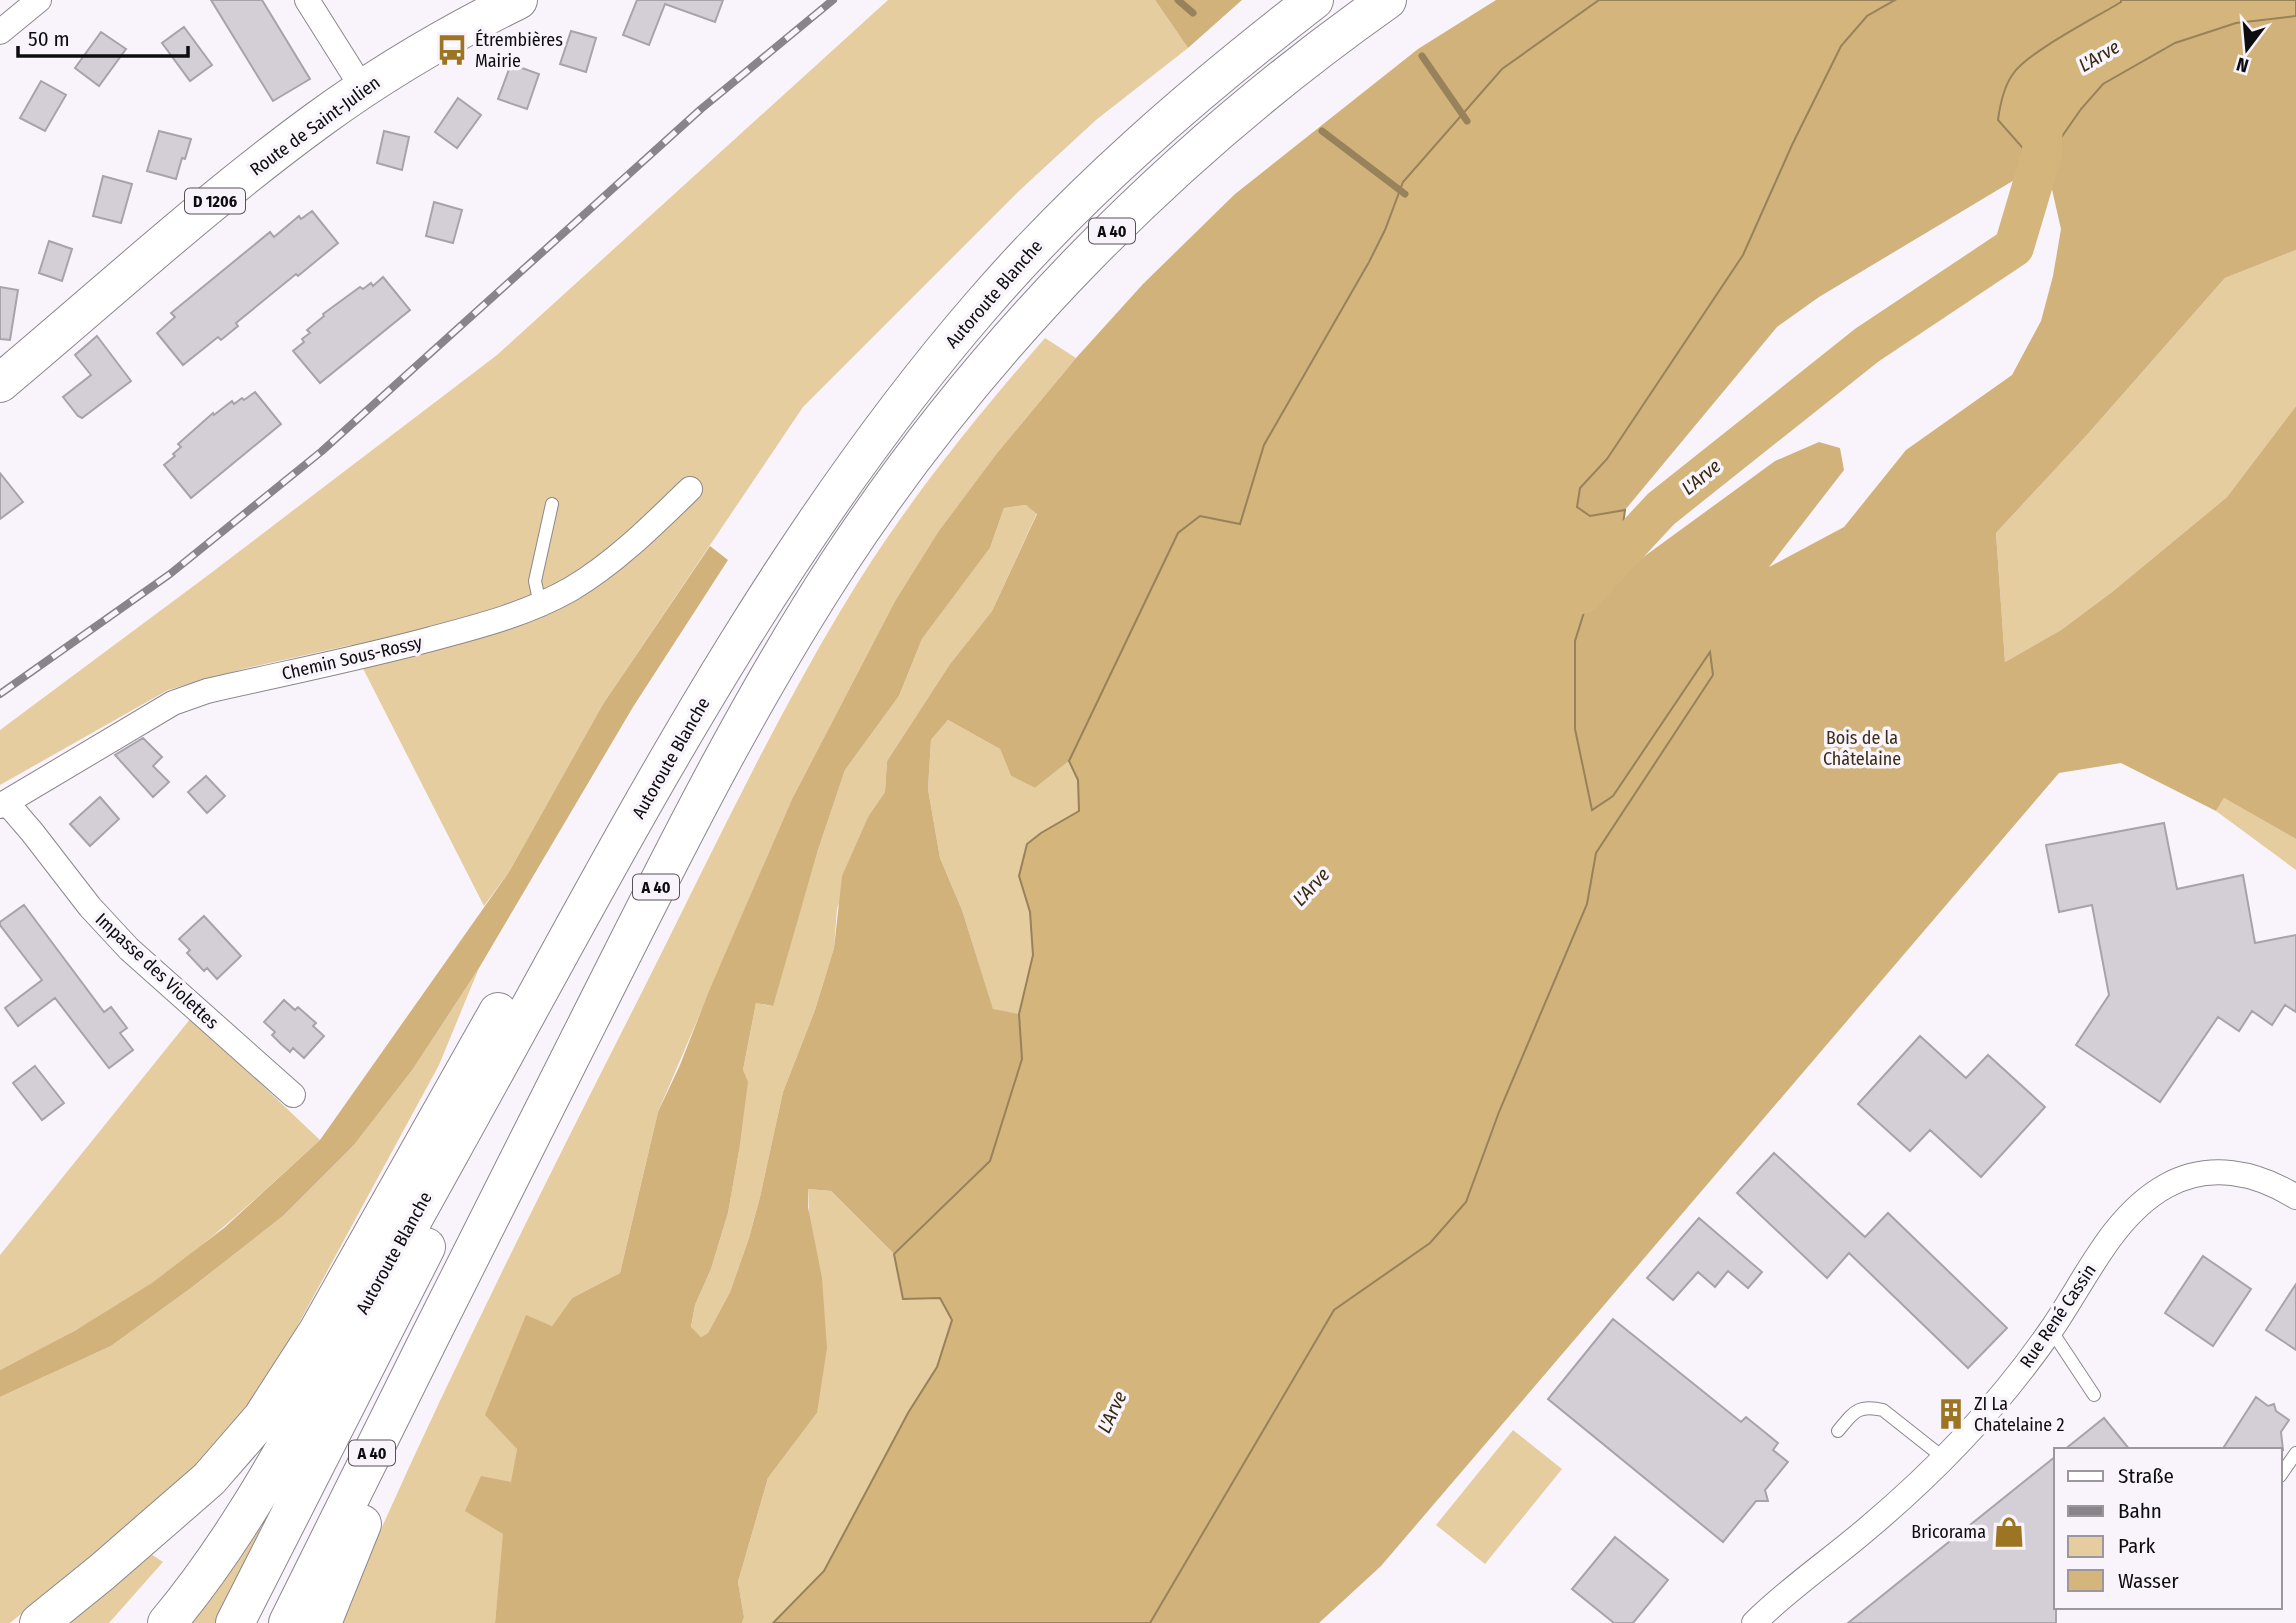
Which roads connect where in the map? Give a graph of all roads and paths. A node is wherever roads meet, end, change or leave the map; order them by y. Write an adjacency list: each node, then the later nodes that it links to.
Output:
1 (39, 0): 6 (street)
2 (307, 0): 7 (street)
3 (518, 0): 7 (main road, Route de Saint-Julien / D 1206)
4 (1314, 0): 10 (main road, Autoroute Blanche / A 40)
5 (1387, 0): 17 (main road, A 40)
6 (0, 32)
7 (363, 89): 8 (main road, Route de Saint-Julien / D 1206)
8 (0, 383)
9 (690, 489): 12 (street, Chemin Sous-Rossy)
10 (837, 491): 14 (main road, Autoroute Blanche / A 40); 24 (main road)
11 (552, 504): 12 (lane)
12 (540, 605): 13 (street, Chemin Sous-Rossy)
13 (3, 805): 15 (street, Impasse des Violettes)
14 (639, 815): 25 (main road, Autoroute Blanche / A 40); 26 (main road)
15 (293, 1095)
16 (2296, 1197): 18 (street, Rue René Cassin)
17 (456, 1283): 27 (main road, A 40); 28 (main road)
18 (2051, 1330): 19 (lane); 22 (street, Rue René Cassin)
19 (2094, 1395)
20 (1838, 1431): 22 (lane)
21 (2296, 1453): 23 (lane)
22 (1945, 1459): 29 (street, Rue René Cassin)
23 (2282, 1473)
24 (39, 1623)
25 (167, 1623)
26 (235, 1623)
27 (288, 1623)
28 (322, 1623)
29 (1754, 1623)

